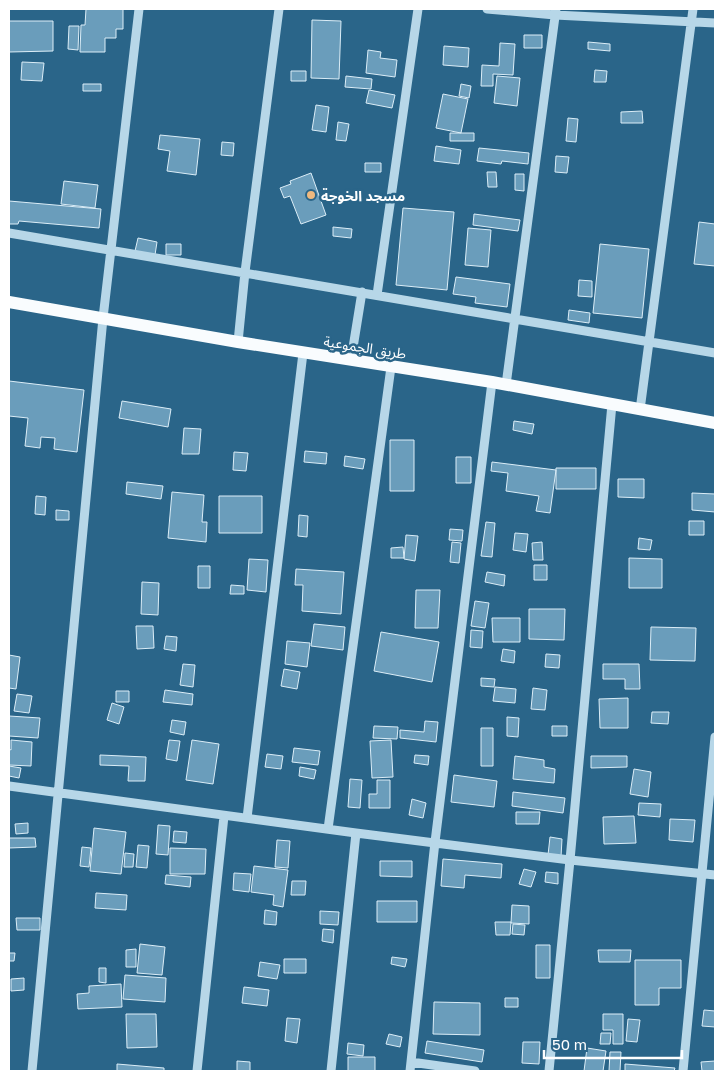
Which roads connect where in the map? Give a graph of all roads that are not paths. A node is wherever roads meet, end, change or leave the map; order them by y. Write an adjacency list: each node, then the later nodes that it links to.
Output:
1 (139, 9): 10 (street)
2 (279, 9): 11 (street)
3 (418, 9): 13 (street)
4 (487, 9): 6 (street)
5 (693, 9): 7 (street)
6 (555, 12): 7 (street); 16 (street)
7 (692, 22): 8 (street); 17 (street)
8 (715, 23)
9 (9, 233): 10 (street)
10 (110, 249): 11 (street); 15 (street)
11 (245, 272): 12 (street); 18 (street)
12 (362, 292): 13 (street); 21 (street)
13 (377, 295): 16 (street)
14 (9, 302): 15 (main road, طريق الجموعية)
15 (103, 318): 18 (main road, طريق الجموعية); 30 (street)
16 (515, 320): 17 (street); 24 (street)
17 (648, 341): 20 (street); 26 (street)
18 (238, 342): 19 (main road, طريق الجموعية)
19 (304, 352): 21 (main road, طريق الجموعية); 32 (street)
20 (715, 353)
21 (351, 360): 22 (main road, طريق الجموعية)
22 (391, 366): 23 (main road, طريق الجموعية); 33 (street)
23 (492, 382): 24 (main road, طريق الجموعية); 35 (street)
24 (506, 385): 25 (main road, طريق الجموعية)
25 (612, 404): 26 (main road, طريق الجموعية); 36 (street)
26 (640, 410): 27 (main road, طريق الجموعية)
27 (715, 424)
28 (715, 737): 37 (street)
29 (9, 786): 30 (street)
30 (59, 792): 31 (street); 40 (street)
31 (224, 816): 32 (street); 41 (street)
32 (247, 818): 33 (street)
33 (328, 829): 34 (street)
34 (356, 833): 35 (street); 42 (street)
35 (435, 842): 36 (street); 39 (street)
36 (570, 860): 37 (street); 44 (street)
37 (701, 873): 38 (street); 45 (street)
38 (715, 875)
39 (411, 1067): 43 (street)
40 (32, 1071)
41 (197, 1071)
42 (331, 1071)
43 (475, 1071)
44 (549, 1071)
45 (683, 1071)

